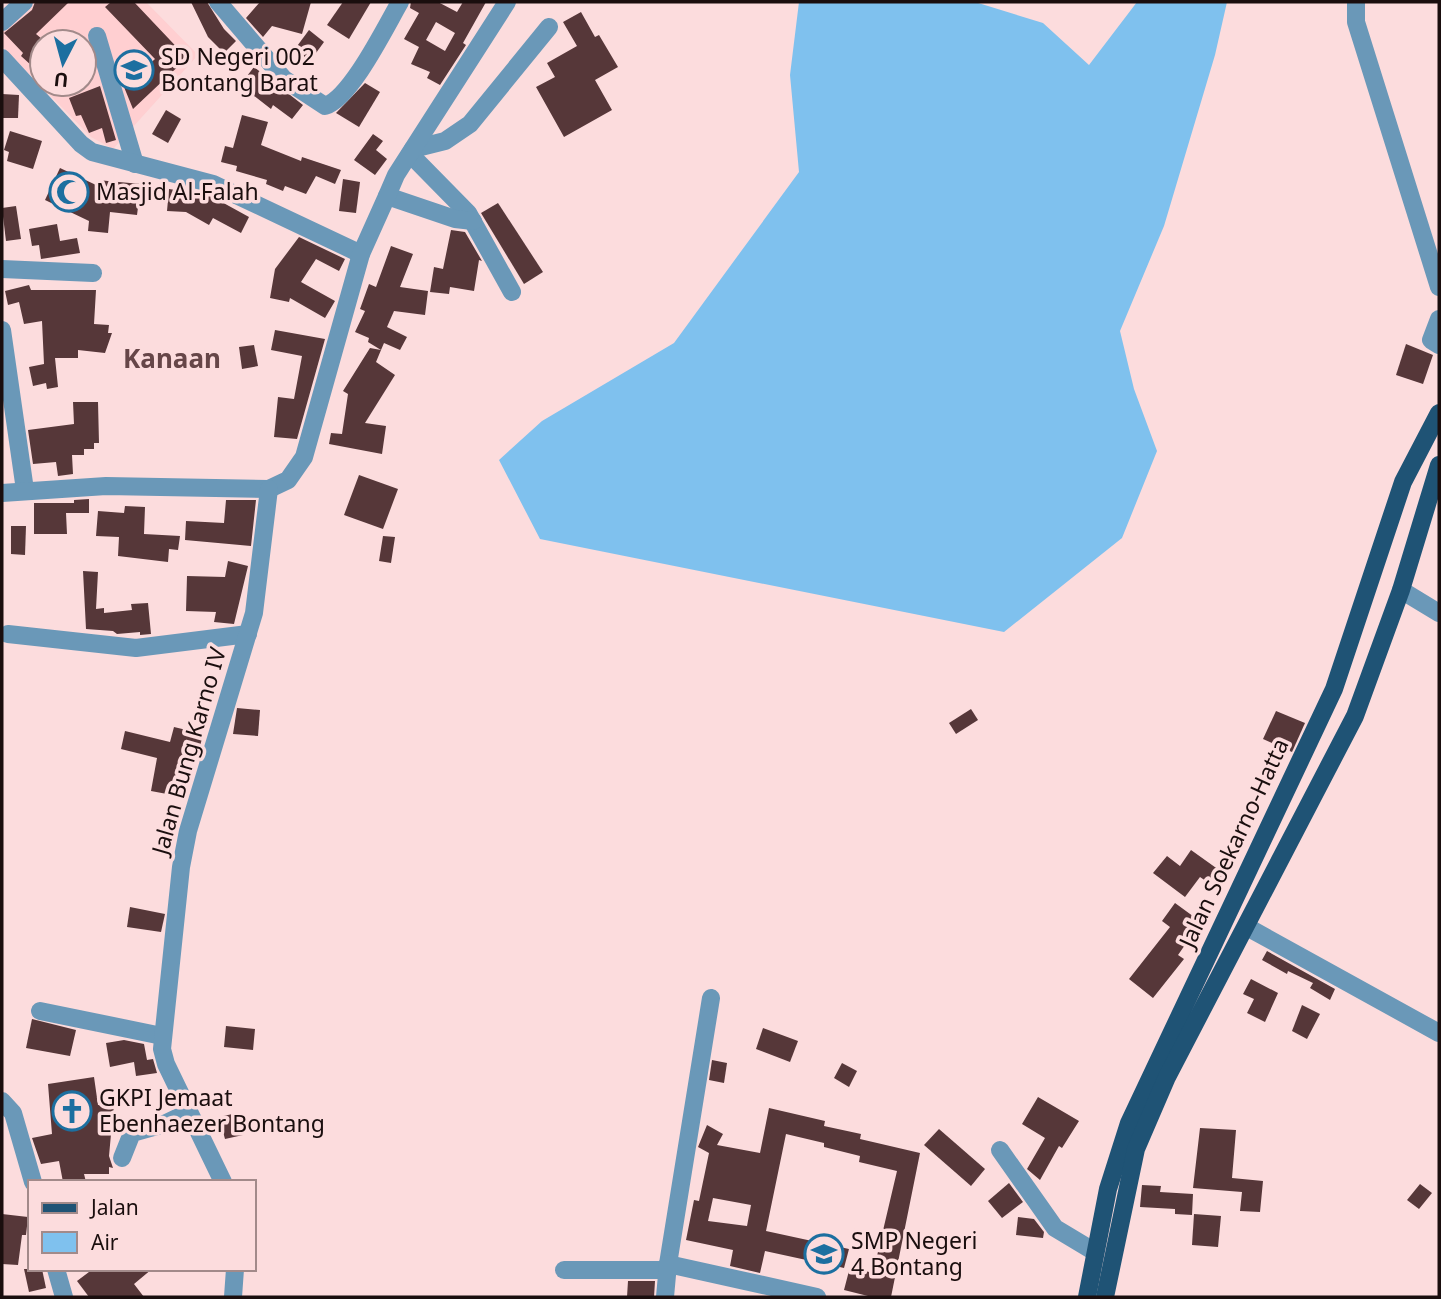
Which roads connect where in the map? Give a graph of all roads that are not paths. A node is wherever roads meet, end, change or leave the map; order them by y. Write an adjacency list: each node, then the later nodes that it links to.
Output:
1 (24, 2): 6 (street)
2 (218, 2): 3 (street)
3 (400, 2)
4 (507, 2): 10 (street)
5 (1356, 2): 17 (street)
6 (2, 22)
7 (549, 27): 10 (street)
8 (98, 39): 11 (street)
9 (2, 58): 11 (street)
10 (411, 151): 12 (street); 13 (street)
11 (135, 164): 14 (street)
12 (387, 195): 13 (street); 14 (street)
13 (473, 221): 18 (street)
14 (361, 254): 25 (street)
15 (2, 269): 16 (street)
16 (93, 273)
17 (1439, 287)
18 (512, 292)
19 (1439, 319): 21 (street)
20 (2, 330): 22 (street)
21 (1439, 345)
22 (3, 352): 26 (street)
23 (1439, 413): 37 (main road, Jalan Soekarno-Hatta)
24 (1439, 465): 28 (main road, Jalan Soekarno-Hatta)
25 (268, 489): 26 (street); 31 (street, Jalan Bung Karno IV)
26 (25, 490): 27 (street)
27 (2, 493)
28 (1401, 590): 29 (street); 32 (main road, Jalan Soekarno-Hatta)
29 (1439, 613)
30 (8, 634): 31 (street)
31 (248, 634): 36 (street, Jalan Bung Karno IV)
32 (1247, 927): 35 (street); 37 (main road, Jalan Soekarno-Hatta)
33 (711, 998): 46 (street)
34 (40, 1011): 36 (street)
35 (1439, 1033)
36 (162, 1036): 40 (street, Jalan Bung Karno IV)
37 (1161, 1071): 39 (main road, Jalan Soekarno-Hatta)
38 (2, 1101): 43 (street)
39 (1147, 1103): 45 (main road, Jalan Soekarno-Hatta); 55 (main road, Jalan Soekarno-Hatta)
40 (189, 1112): 42 (street); 44 (street, Jalan Bung Karno IV)
41 (1000, 1150): 45 (street)
42 (122, 1158)
43 (32, 1180)
44 (222, 1180)
45 (1095, 1252): 54 (main road, Jalan Soekarno-Hatta)
46 (668, 1267): 47 (street); 52 (street); 53 (street)
47 (564, 1270)
48 (57, 1271): 50 (street)
49 (235, 1271): 51 (street)
50 (64, 1297)
51 (233, 1297)
52 (665, 1297)
53 (817, 1297)
54 (1087, 1297)
55 (1105, 1297)

